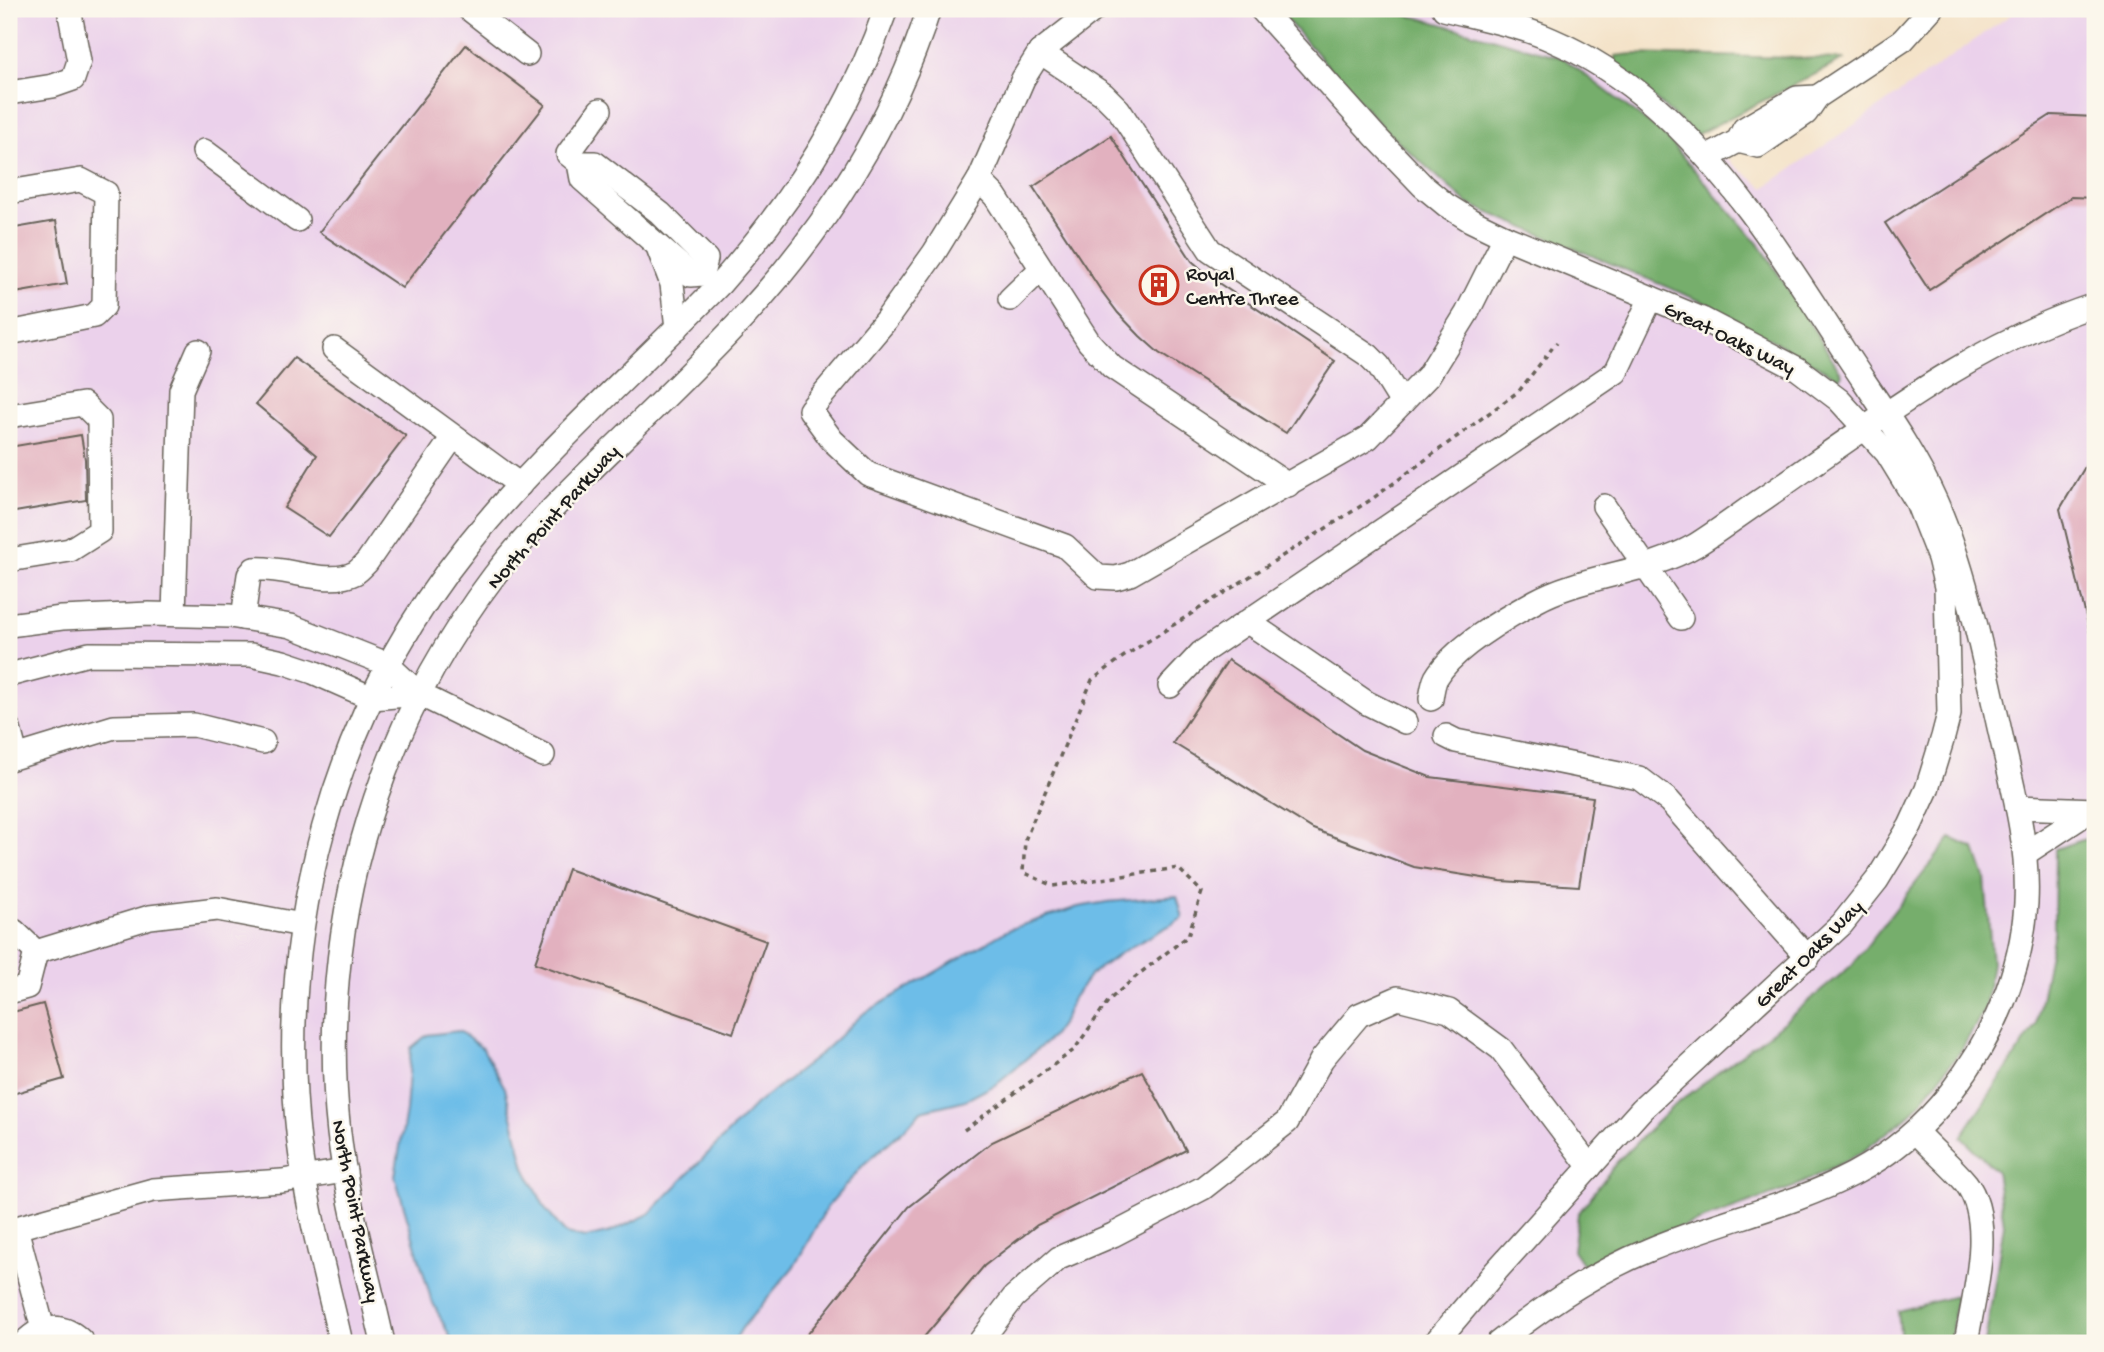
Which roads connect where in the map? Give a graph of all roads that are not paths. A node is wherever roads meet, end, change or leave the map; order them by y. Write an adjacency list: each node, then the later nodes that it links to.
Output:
1 (69, 9): 11 (street)
2 (470, 9): 10 (street)
3 (886, 9): 22 (street, North Point Parkway)
4 (929, 9): 48 (street, North Point Parkway)
5 (1095, 9): 9 (street)
6 (1262, 9): 19 (street, Great Oaks Way)
7 (1444, 9): 14 (street)
8 (1931, 9): 14 (street)
9 (1040, 52): 16 (street); 30 (street)
10 (527, 54)
11 (9, 93)
12 (600, 110): 15 (street)
13 (204, 151): 18 (street)
14 (1708, 157): 31 (street)
15 (579, 163): 20 (street); 22 (street)
16 (979, 180): 21 (street); 36 (street)
17 (9, 192): 27 (street)
18 (296, 220)
19 (1505, 237): 23 (street, Great Oaks Way); 30 (street)
20 (656, 244): 22 (street); 26 (street)
21 (1041, 269): 24 (street); 36 (street)
22 (708, 282): 26 (street, North Point Parkway)
23 (1651, 298): 33 (street, Great Oaks Way); 43 (street)
24 (1010, 299)
25 (2095, 305): 31 (street)
26 (677, 328): 35 (street, North Point Parkway)
27 (9, 333)
28 (334, 349): 34 (street)
29 (198, 351): 40 (street)
30 (1402, 402): 36 (street)
31 (1886, 415): 33 (street); 57 (street)
32 (9, 416): 38 (street)
33 (1866, 427): 39 (street); 63 (street, Great Oaks Way)
34 (453, 437): 35 (street); 41 (street)
35 (520, 485): 45 (street, North Point Parkway)
36 (1288, 485)
37 (1604, 506): 39 (street)
38 (9, 560)
39 (1646, 566): 42 (street); 50 (street)
40 (174, 614): 41 (street); 44 (street)
41 (243, 618): 45 (street)
42 (1681, 618)
43 (1248, 622): 47 (street); 51 (street)
44 (9, 625)
45 (387, 664): 48 (street); 49 (street, North Point Parkway)
46 (9, 675): 49 (street)
47 (1170, 685)
48 (419, 694): 49 (street); 55 (street); 67 (street, North Point Parkway)
49 (372, 698): 60 (street, North Point Parkway)
50 (1431, 699)
51 (1405, 722)
52 (9, 729): 56 (street)
53 (1446, 737): 63 (street)
54 (263, 741): 56 (street)
55 (543, 755)
56 (13, 757)
57 (2017, 807): 58 (street); 59 (street)
58 (2093, 810): 59 (street)
59 (2026, 853): 65 (street)
60 (302, 925): 62 (street); 68 (street, North Point Parkway)
61 (9, 932): 62 (street)
62 (36, 952): 64 (street)
63 (1808, 958): 66 (street, Great Oaks Way)
64 (9, 992)
65 (1916, 1132): 77 (street); 78 (street)
66 (1590, 1167): 75 (street); 76 (street, Great Oaks Way)
67 (345, 1171): 68 (street); 74 (street, North Point Parkway)
68 (304, 1178): 69 (street); 73 (street, North Point Parkway)
69 (12, 1229): 70 (street)
70 (43, 1329): 71 (street); 72 (street)
71 (24, 1343)
72 (82, 1343)
73 (341, 1343)
74 (383, 1343)
75 (979, 1343)
76 (1435, 1343)
77 (1498, 1343)
78 (1966, 1343)

